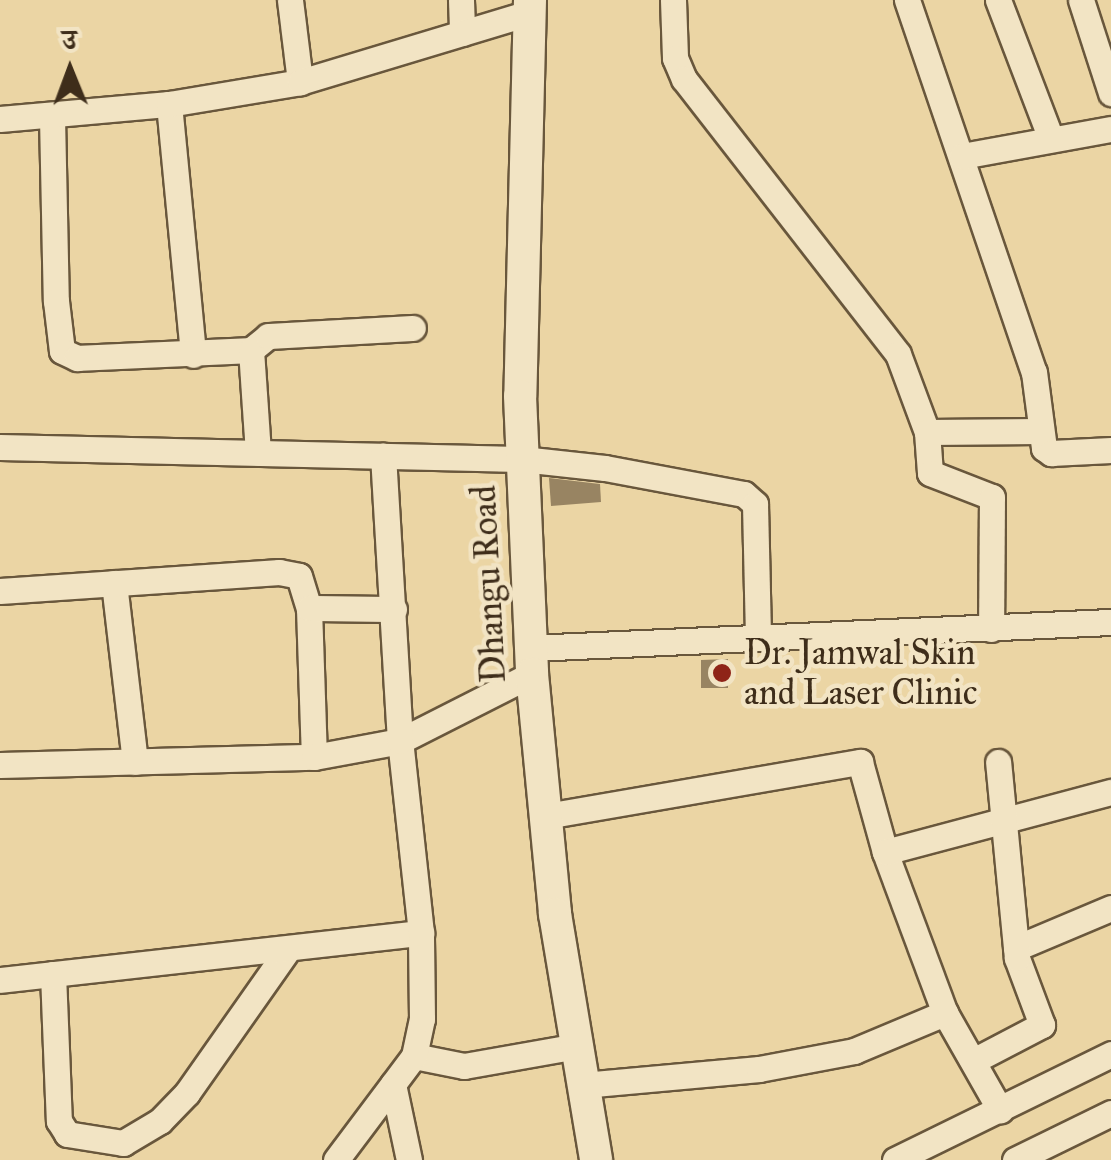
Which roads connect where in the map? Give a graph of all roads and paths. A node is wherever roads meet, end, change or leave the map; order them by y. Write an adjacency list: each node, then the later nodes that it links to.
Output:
1 (290, 0): 9 (street)
2 (461, 0): 8 (street)
3 (674, 0): 21 (street)
4 (907, 0): 16 (street)
5 (998, 0): 15 (street)
6 (1081, 0): 10 (street)
7 (529, 6): 8 (street); 26 (street, Dhangu Road)
8 (462, 33): 9 (street)
9 (300, 82): 11 (street)
10 (1111, 93)
11 (169, 104): 12 (street); 19 (street)
12 (52, 117): 13 (street); 19 (street)
13 (0, 119)
14 (1111, 129): 15 (street)
15 (1051, 139): 16 (street)
16 (962, 156): 20 (street)
17 (413, 328): 18 (street)
18 (251, 350): 19 (street); 24 (street)
19 (193, 355)
20 (1040, 431): 21 (street); 23 (street)
21 (927, 432): 32 (street)
22 (0, 447): 24 (street)
23 (1111, 450)
24 (258, 453): 25 (street)
25 (383, 456): 26 (street); 30 (street)
26 (522, 459): 33 (street); 34 (street, Dhangu Road)
27 (114, 583): 28 (street); 29 (street); 37 (street)
28 (0, 591)
29 (309, 608): 30 (street); 36 (street)
30 (394, 609): 35 (street)
31 (1111, 622): 32 (street)
32 (991, 629): 33 (street)
33 (758, 638): 34 (street)
34 (531, 661): 35 (street); 41 (street, Dhangu Road)
35 (400, 741): 36 (street); 45 (street)
36 (314, 757): 37 (street)
37 (135, 762): 39 (street)
38 (998, 762): 42 (street)
39 (0, 765)
40 (1111, 792): 42 (street)
41 (546, 816): 43 (street); 51 (street, Dhangu Road)
42 (1004, 820): 43 (street); 47 (street)
43 (885, 852): 50 (street)
44 (1111, 908): 47 (street)
45 (421, 933): 46 (street); 53 (street)
46 (289, 948): 48 (street); 48 (street)
47 (1016, 948): 54 (street)
48 (53, 974): 49 (street)
49 (0, 980)
50 (946, 1013): 54 (street); 56 (street)
51 (577, 1046): 53 (street); 56 (street, Dhangu Road)
52 (1111, 1054): 57 (street)
53 (414, 1056): 55 (street)
54 (973, 1061): 57 (street)
55 (393, 1084): 59 (street); 60 (street)
56 (583, 1085): 61 (street, Dhangu Road)
57 (1000, 1110): 62 (street)
58 (1111, 1113): 63 (street)
59 (336, 1160)
60 (409, 1160)
61 (596, 1160)
62 (896, 1160)
63 (1015, 1160)

